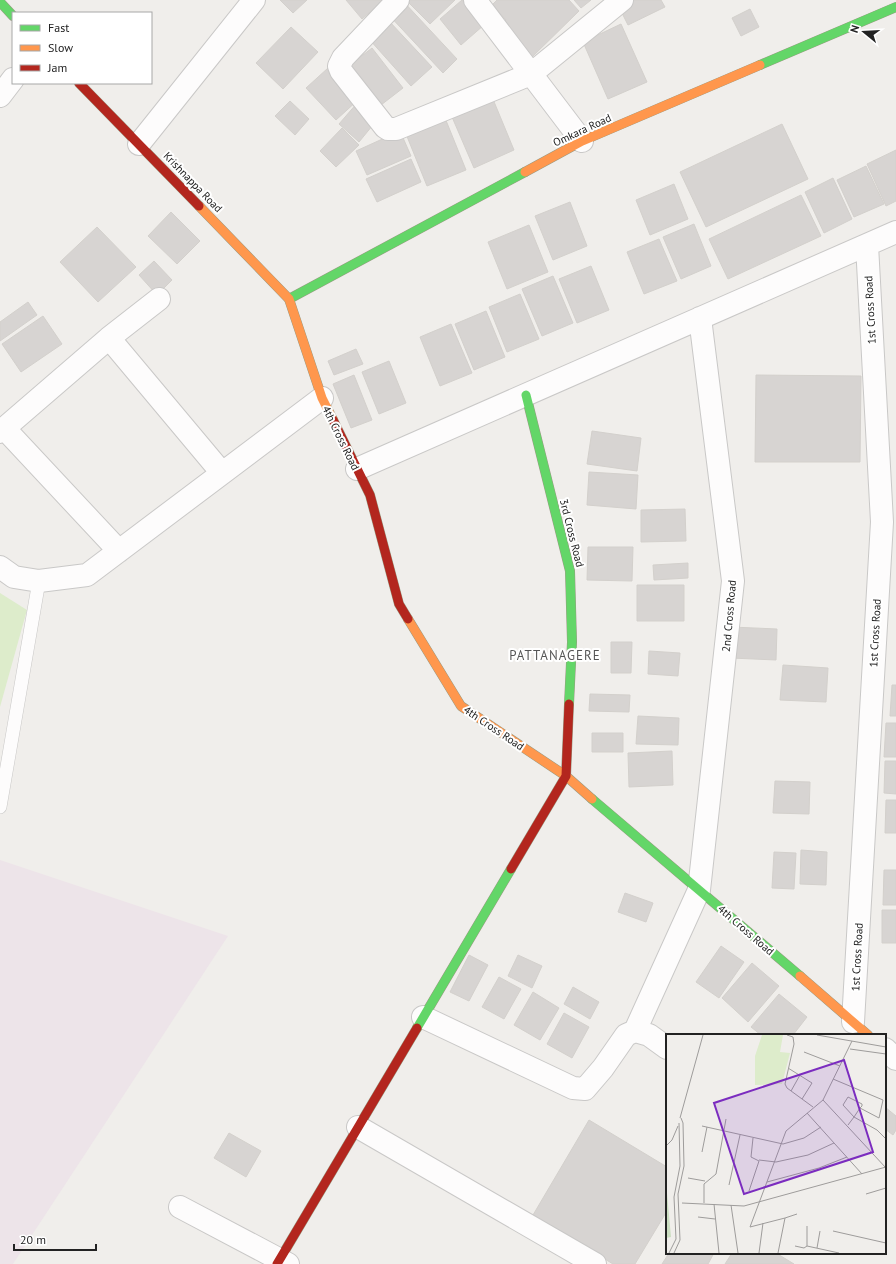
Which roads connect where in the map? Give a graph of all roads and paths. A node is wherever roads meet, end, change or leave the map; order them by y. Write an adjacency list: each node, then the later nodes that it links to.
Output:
1 (254, 0): 13 (street)
2 (398, 0): 8 (street)
3 (475, 0): 8 (street)
4 (622, 0): 8 (street)
5 (0, 2): 7 (street)
6 (896, 7): 12 (street, Omkara Road)
7 (12, 15)
8 (531, 74): 12 (street)
9 (12, 80): 11 (street)
10 (80, 84): 13 (street, Krishnappa Road)
11 (0, 96)
12 (582, 141): 17 (street, Omkara Road)
13 (139, 144): 17 (street, Krishnappa Road)
14 (896, 232): 15 (street)
15 (867, 245): 18 (street); 32 (street, 1st Cross Road)
16 (159, 299): 19 (street)
17 (289, 299): 21 (street, 4th Cross Road)
18 (700, 318): 20 (street); 30 (street, 2nd Cross Road)
19 (109, 338): 22 (street); 24 (street)
20 (526, 395): 23 (street); 28 (street, 3rd Cross Road)
21 (322, 398): 23 (street, 4th Cross Road); 24 (street)
22 (2, 430): 25 (street)
23 (357, 469): 28 (street, 4th Cross Road)
24 (222, 473): 25 (street)
25 (119, 551): 27 (street)
26 (0, 567): 27 (street)
27 (39, 581): 29 (lane)
28 (566, 776): 30 (street, 4th Cross Road); 31 (street)
29 (0, 807)
30 (699, 890): 32 (street, 4th Cross Road); 33 (street, 2nd Cross Road)
31 (423, 1017): 33 (street); 37 (street)
32 (861, 1028)
33 (635, 1031): 34 (street)
34 (666, 1047)
35 (886, 1050): 36 (street)
36 (896, 1059)
37 (358, 1126): 39 (street); 40 (street)
38 (180, 1207): 39 (street)
39 (281, 1262)
40 (595, 1264)

